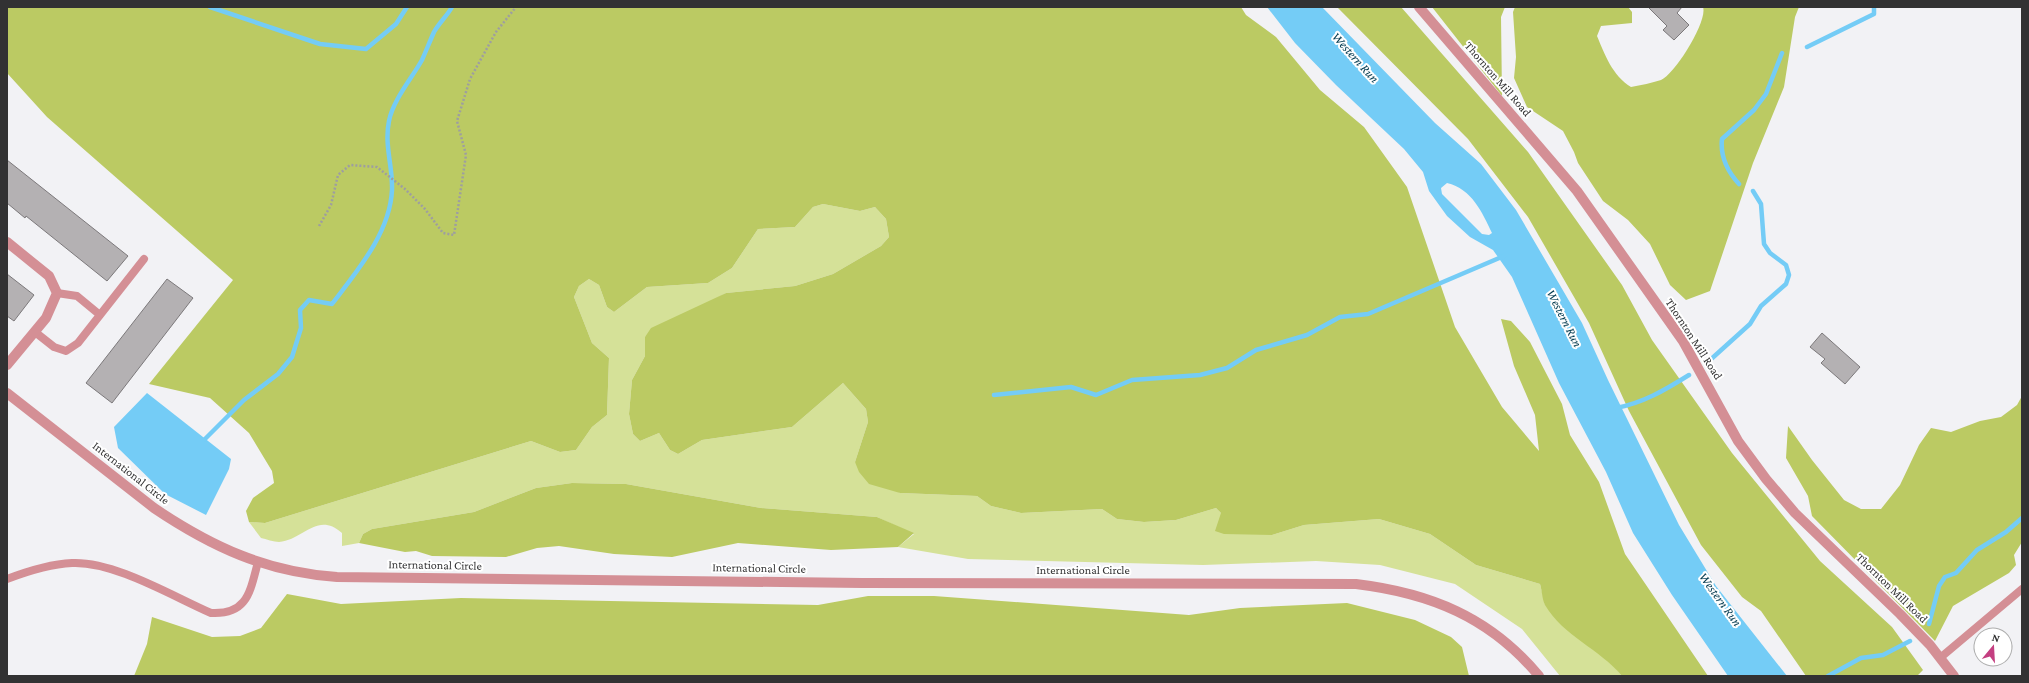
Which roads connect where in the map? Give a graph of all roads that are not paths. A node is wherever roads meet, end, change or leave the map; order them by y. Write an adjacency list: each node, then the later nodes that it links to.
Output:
1 (1419, 7): 12 (street, Thornton Mill Road)
2 (7, 242): 4 (street)
3 (144, 259): 5 (lane)
4 (57, 293): 5 (lane); 6 (street)
5 (100, 315): 6 (lane)
6 (35, 332): 7 (street)
7 (7, 365)
8 (7, 393): 9 (street, International Circle)
9 (258, 562): 10 (lane); 13 (street, International Circle)
10 (7, 579)
11 (2022, 589): 12 (lane)
12 (1940, 658): 14 (street, Thornton Mill Road)
13 (1539, 676)
14 (1954, 676)

